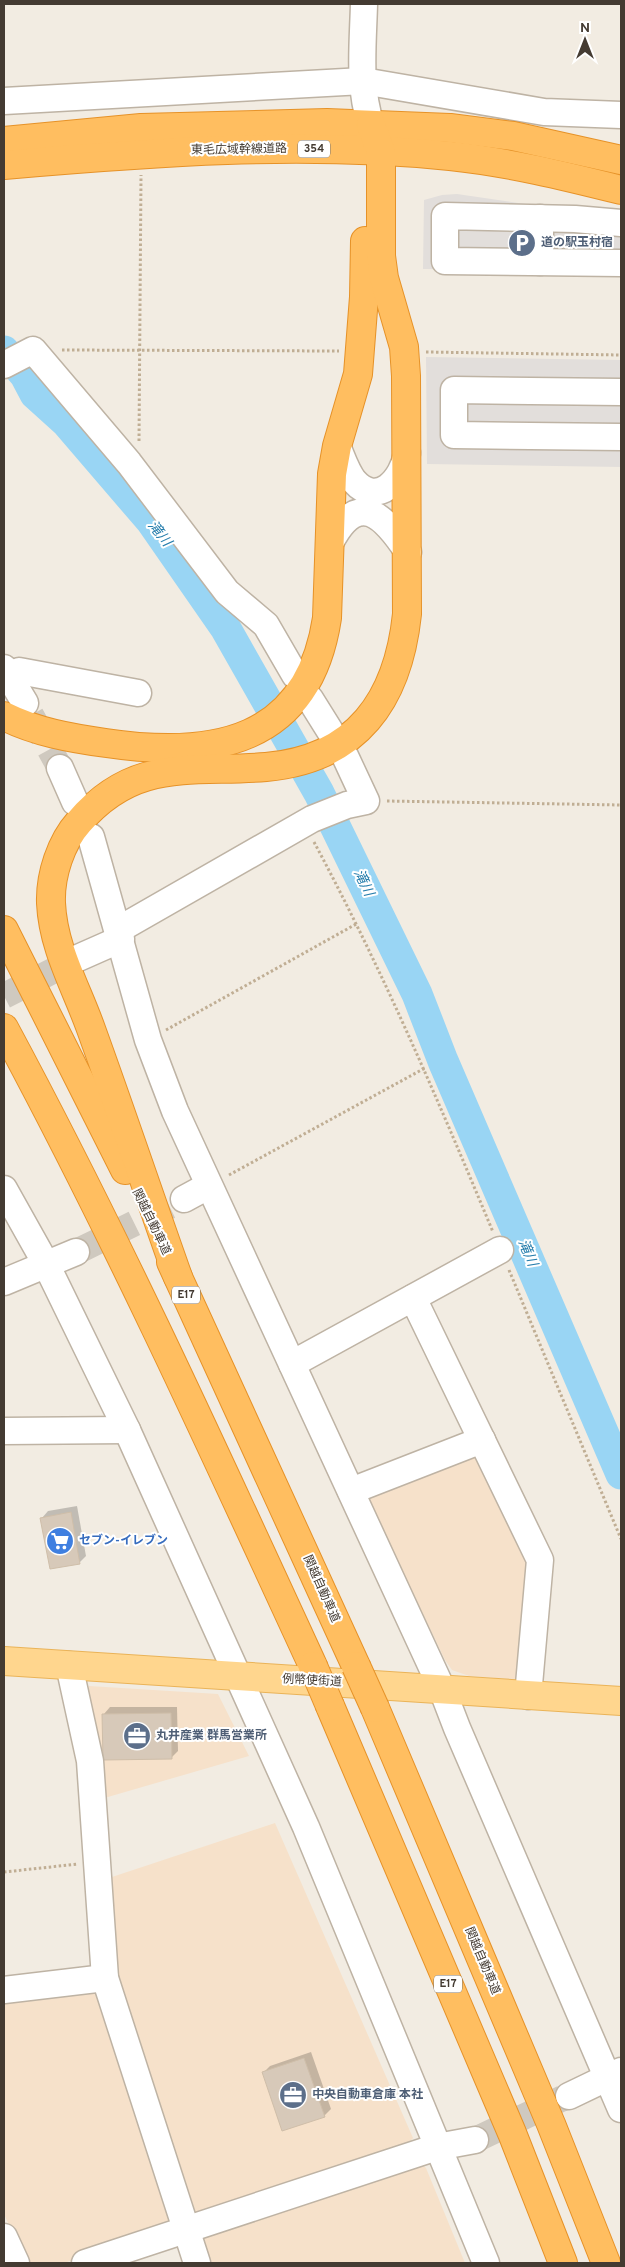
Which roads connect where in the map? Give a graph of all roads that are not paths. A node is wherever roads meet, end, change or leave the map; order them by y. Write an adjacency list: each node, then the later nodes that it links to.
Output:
1 (364, 4): 2 (street)
2 (363, 81): 3 (street); 4 (street); 5 (street)
3 (4, 101)
4 (621, 114)
5 (371, 125): 6 (highway, 東毛広域幹線道路 / 354); 7 (highway); 8 (highway, 東毛広域幹線道路 / 354)
6 (4, 141)
7 (374, 152): 9 (highway, 東毛広域幹線道路 / 354); 10 (highway, 東毛広域幹線道路 / 354); 18 (highway); 19 (highway)
8 (621, 160)
9 (4, 165)
10 (621, 190)
11 (540, 218): 12 (street); 13 (street); 13 (street)
12 (621, 223)
13 (540, 262): 14 (street)
14 (621, 264)
15 (4, 365): 23 (street)
16 (621, 392): 17 (street)
17 (621, 437)
18 (337, 446): 19 (street); 20 (highway)
19 (407, 453): 21 (highway)
20 (330, 541): 21 (street); 23 (highway)
21 (408, 552): 26 (highway)
22 (7, 672): 24 (street); 25 (street)
23 (302, 689): 25 (highway); 26 (street)
24 (138, 693)
25 (14, 709)
26 (337, 745): 31 (street); 40 (highway)
27 (60, 768): 28 (street)
28 (75, 802)
29 (91, 837): 31 (street)
30 (4, 930): 40 (highway, 関越自動車道 / E17)
31 (120, 935): 32 (street); 34 (street)
32 (78, 958)
33 (4, 1028): 67 (highway, E17, bridge)
34 (208, 1186): 36 (street); 43 (street)
35 (4, 1189): 39 (street)
36 (184, 1199)
37 (500, 1250): 42 (street)
38 (76, 1252): 39 (street)
39 (46, 1264): 41 (street); 44 (street)
40 (178, 1277): 68 (highway, 関越自動車道 / E17, bridge)
41 (4, 1282)
42 (413, 1298): 43 (street); 46 (street)
43 (292, 1364): 47 (street)
44 (127, 1430): 45 (street); 50 (street)
45 (4, 1432)
46 (482, 1440): 47 (street); 52 (street)
47 (351, 1491): 51 (street)
48 (4, 1662): 49 (main road, 例幣使街道)
49 (69, 1665): 50 (main road, 例幣使街道); 54 (street)
50 (237, 1677): 51 (main road, 例幣使街道); 60 (street)
51 (442, 1688): 52 (main road, 例幣使街道); 56 (street)
52 (528, 1696): 53 (main road, 例幣使街道)
53 (621, 1701)
54 (105, 1978): 55 (street); 61 (street)
55 (4, 1990)
56 (614, 2074): 57 (street); 58 (street)
57 (569, 2096)
58 (621, 2109)
59 (475, 2140): 60 (street)
60 (437, 2147): 61 (street); 66 (street)
61 (185, 2229): 64 (street); 65 (street)
62 (4, 2237): 63 (street)
63 (16, 2263)
64 (85, 2263)
65 (197, 2263)
66 (486, 2263)
67 (562, 2263)
68 (606, 2263)

